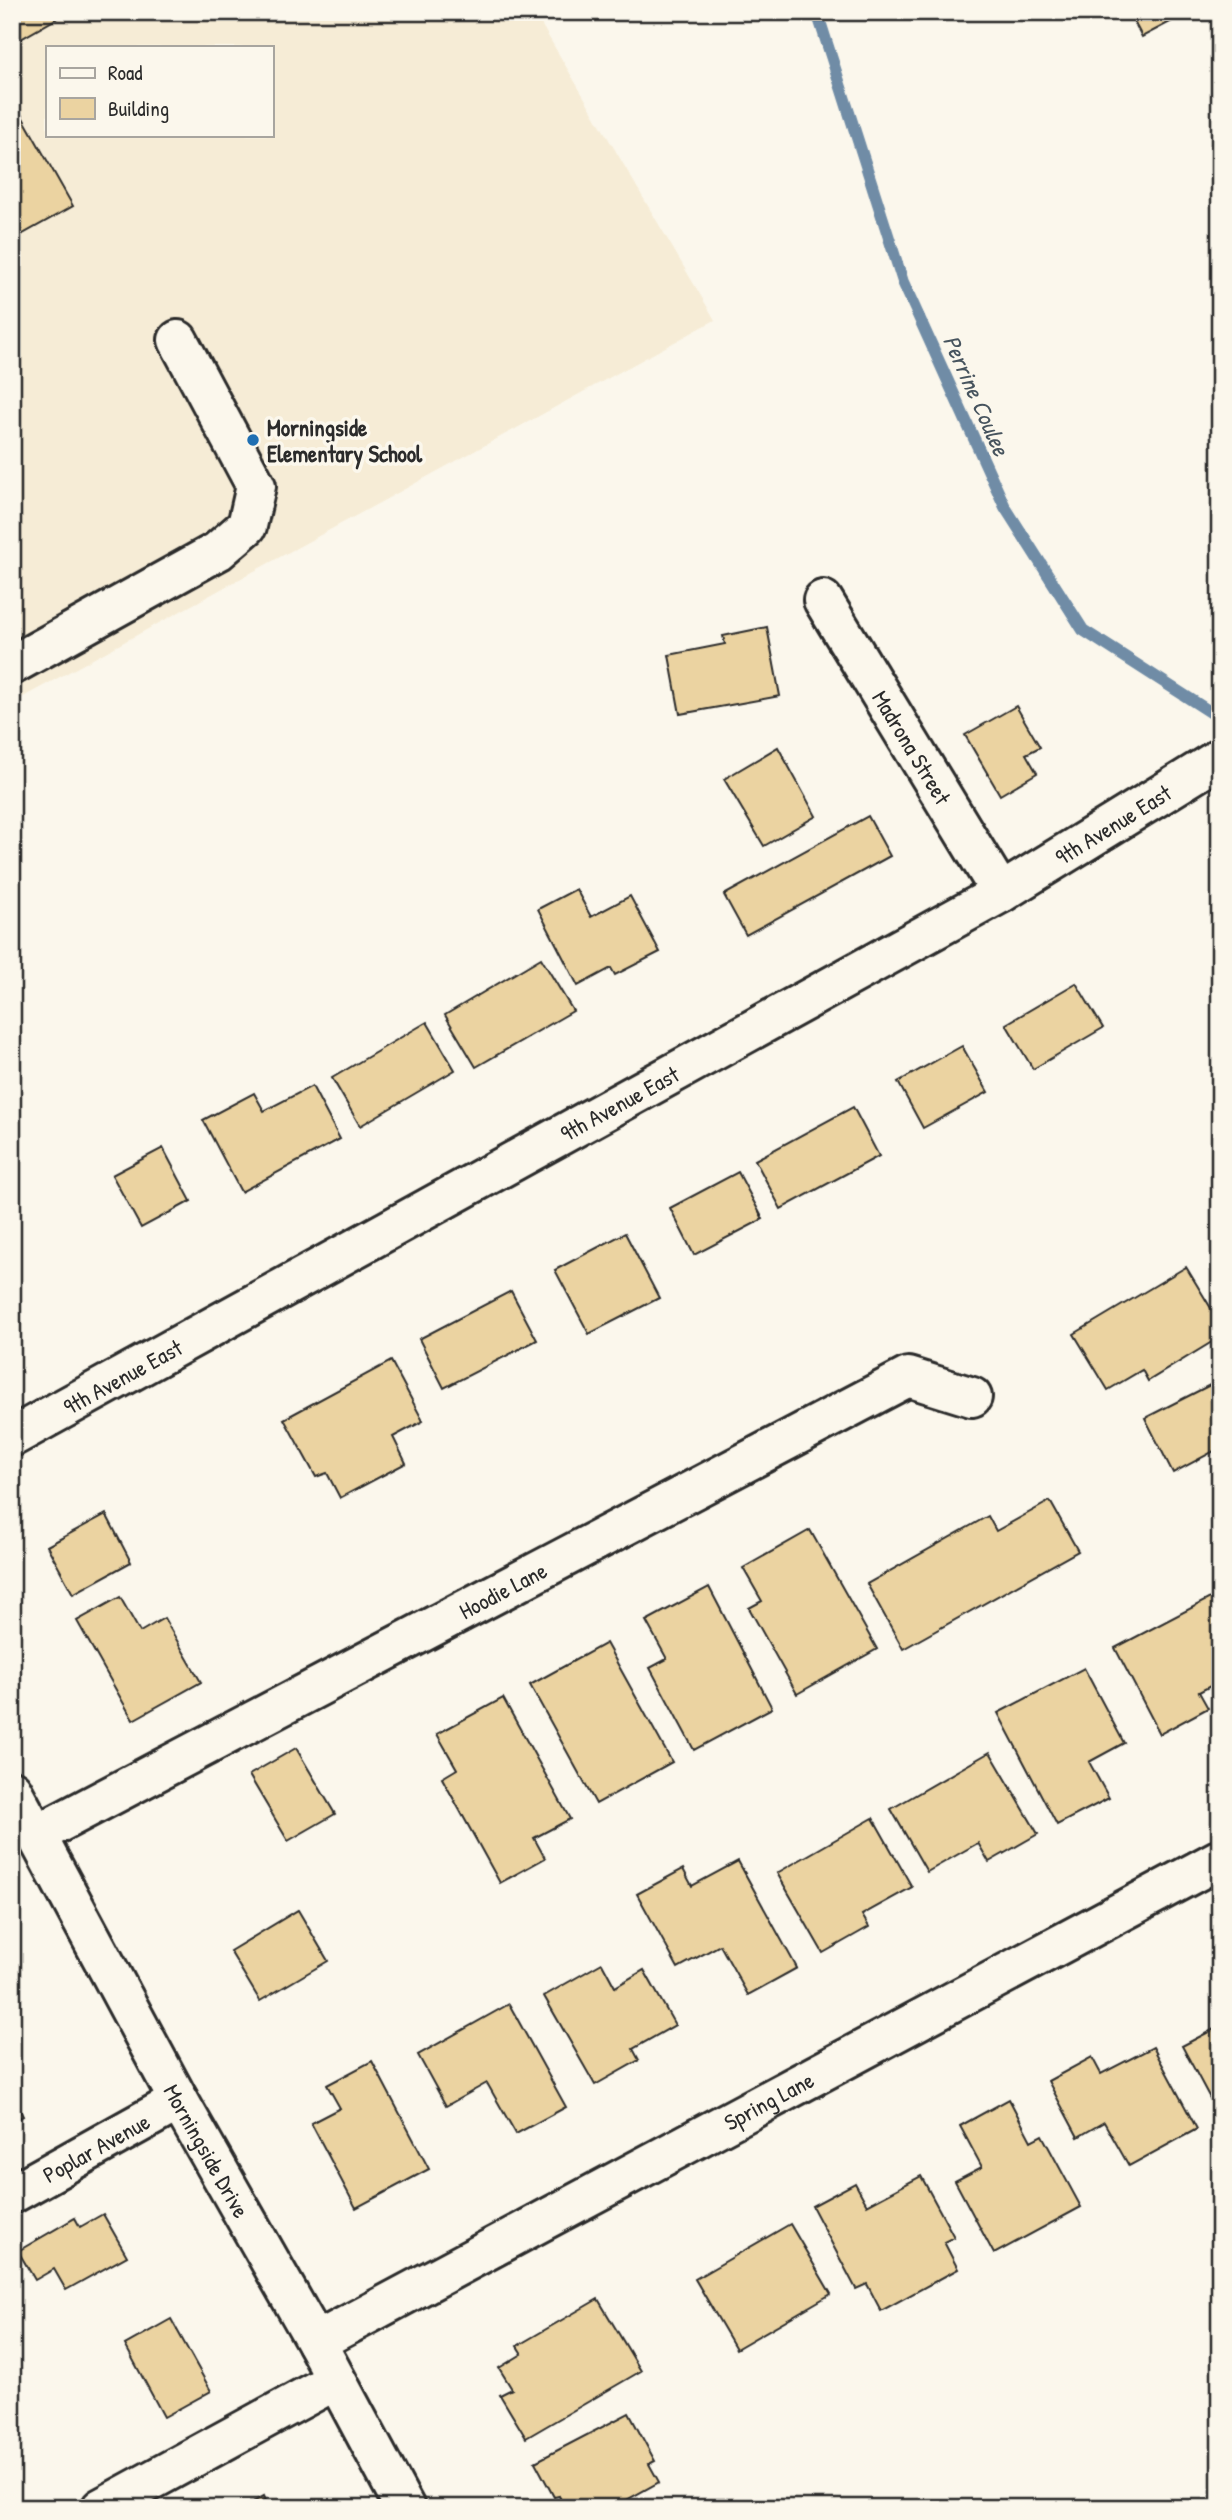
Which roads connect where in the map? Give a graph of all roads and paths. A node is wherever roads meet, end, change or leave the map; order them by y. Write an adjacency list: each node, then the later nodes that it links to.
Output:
1 (178, 340): 3 (street)
2 (823, 600): 5 (street, Madrona Street)
3 (12, 665)
4 (1220, 758): 5 (street, 9th Avenue East)
5 (1001, 893): 7 (street, 9th Avenue East)
6 (972, 1397): 9 (street, Hoodie Lane)
7 (12, 1437)
8 (12, 1790): 9 (street, Morningside Drive)
9 (36, 1835): 11 (street, Morningside Drive)
10 (1220, 1859): 13 (street, Spring Lane)
11 (179, 2101): 12 (street, Poplar Avenue); 13 (street, Morningside Drive)
12 (12, 2194)
13 (316, 2342): 14 (street, Morningside Drive)
14 (337, 2380): 15 (street); 16 (street, Morningside Drive)
15 (101, 2508)
16 (405, 2508)

